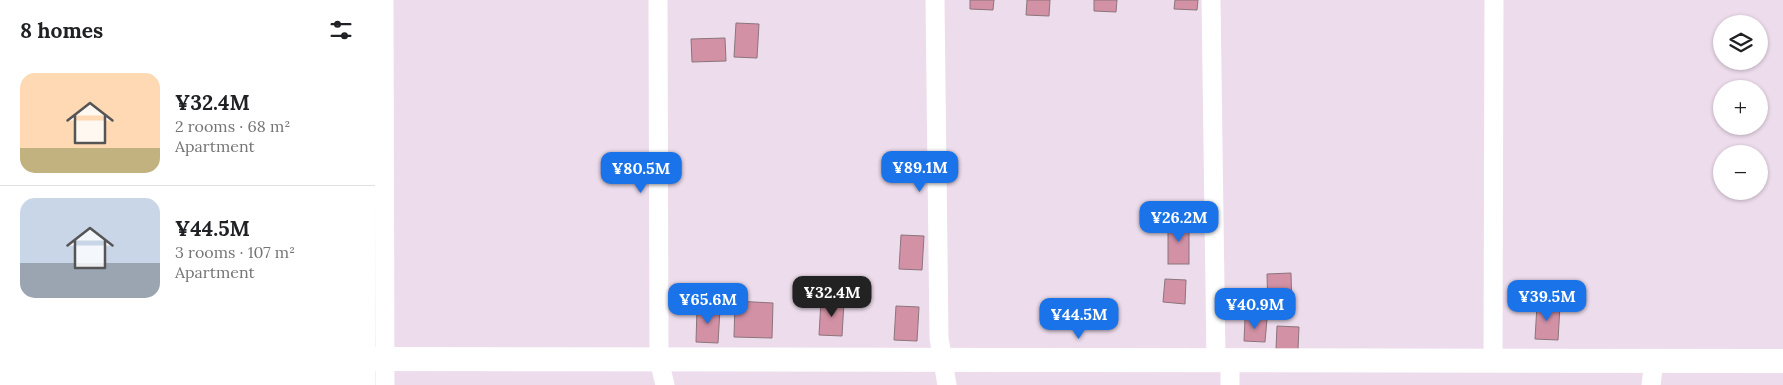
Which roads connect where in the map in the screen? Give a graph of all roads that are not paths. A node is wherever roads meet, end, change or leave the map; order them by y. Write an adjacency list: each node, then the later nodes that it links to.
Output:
1 (384, 0): 6 (street)
2 (658, 0): 7 (street)
3 (935, 0): 8 (street)
4 (1211, 0): 9 (street)
5 (1494, 0): 12 (street)
6 (380, 359): 7 (street); 13 (street)
7 (659, 360): 8 (street); 14 (street)
8 (941, 360): 9 (street); 15 (street)
9 (1223, 360): 12 (street); 16 (street)
10 (1654, 361): 11 (street); 12 (street); 17 (street)
11 (1783, 361)
12 (1493, 362)
13 (385, 385)
14 (665, 385)
15 (947, 385)
16 (1230, 385)
17 (1651, 385)

